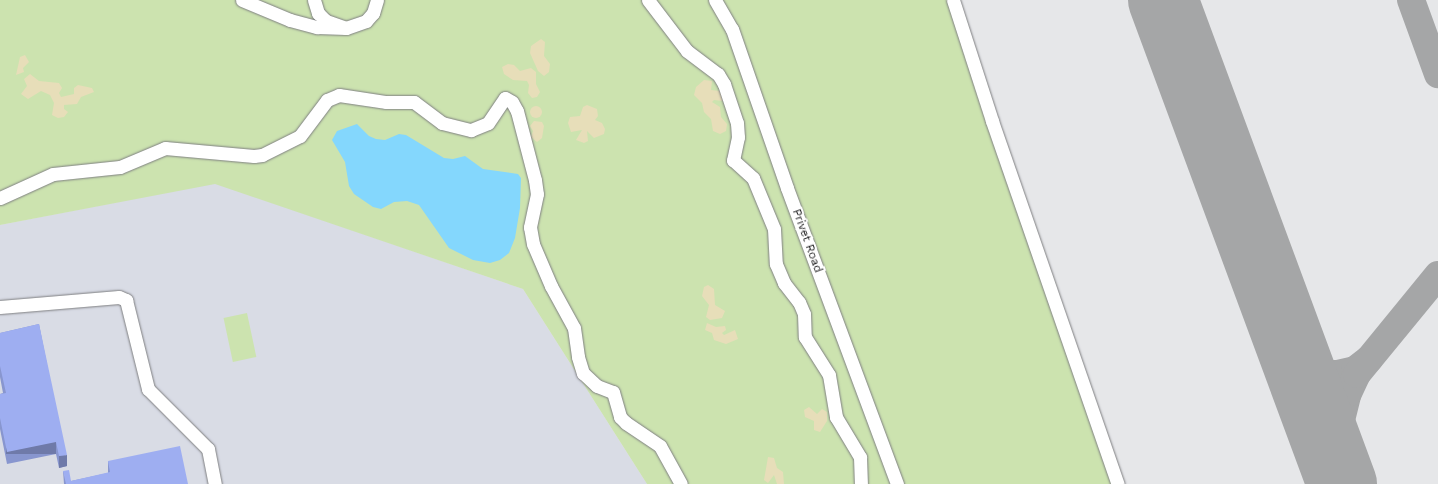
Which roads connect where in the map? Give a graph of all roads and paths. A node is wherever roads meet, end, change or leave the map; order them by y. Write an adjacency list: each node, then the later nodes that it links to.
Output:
1 (242, 0): 7 (lane)
2 (314, 0): 7 (lane)
3 (377, 0): 7 (lane)
4 (648, 0): 12 (lane)
5 (714, 0): 13 (lane, Privet Road)
6 (953, 0): 14 (lane)
7 (346, 28)
8 (0, 198): 11 (lane)
9 (0, 308): 10 (lane)
10 (215, 484)
11 (681, 484)
12 (861, 484)
13 (897, 484)
14 (1118, 484)

